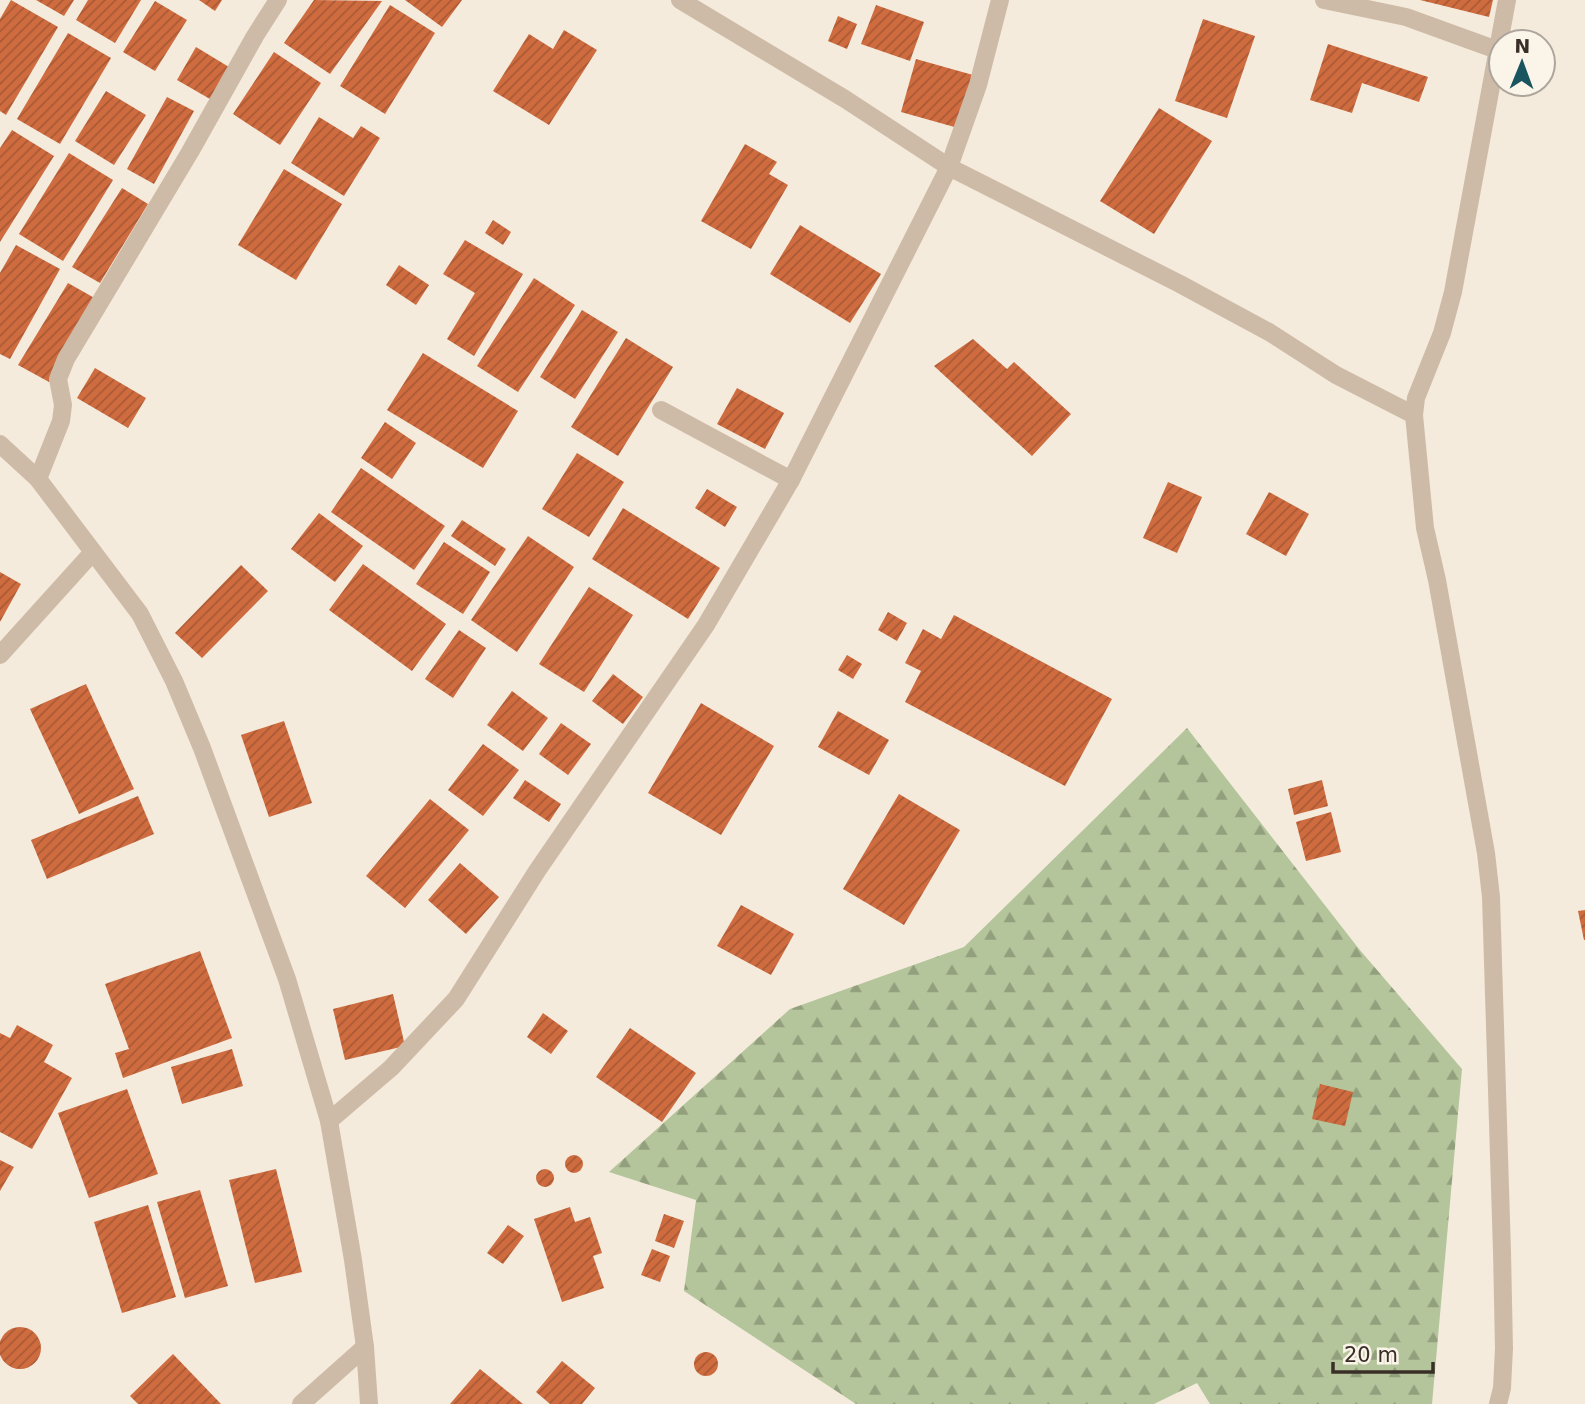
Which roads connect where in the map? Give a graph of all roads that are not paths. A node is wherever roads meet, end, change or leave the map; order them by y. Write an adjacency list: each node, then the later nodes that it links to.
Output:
1 (278, 0): 13 (street)
2 (680, 0): 9 (street)
3 (1000, 0): 9 (street)
4 (1324, 0): 7 (street)
5 (1507, 0): 6 (street)
6 (1501, 28)
7 (1487, 46)
8 (1488, 98): 11 (street)
9 (949, 166): 11 (street); 14 (street)
10 (661, 410): 14 (street)
11 (1414, 415): 21 (street)
12 (0, 444): 13 (street)
13 (38, 479): 15 (street)
14 (792, 480): 17 (street)
15 (93, 552): 16 (street); 17 (street)
16 (0, 655)
17 (329, 1121): 18 (street)
18 (365, 1347): 19 (street); 20 (street)
19 (301, 1404)
20 (369, 1404)
21 (1498, 1404)

